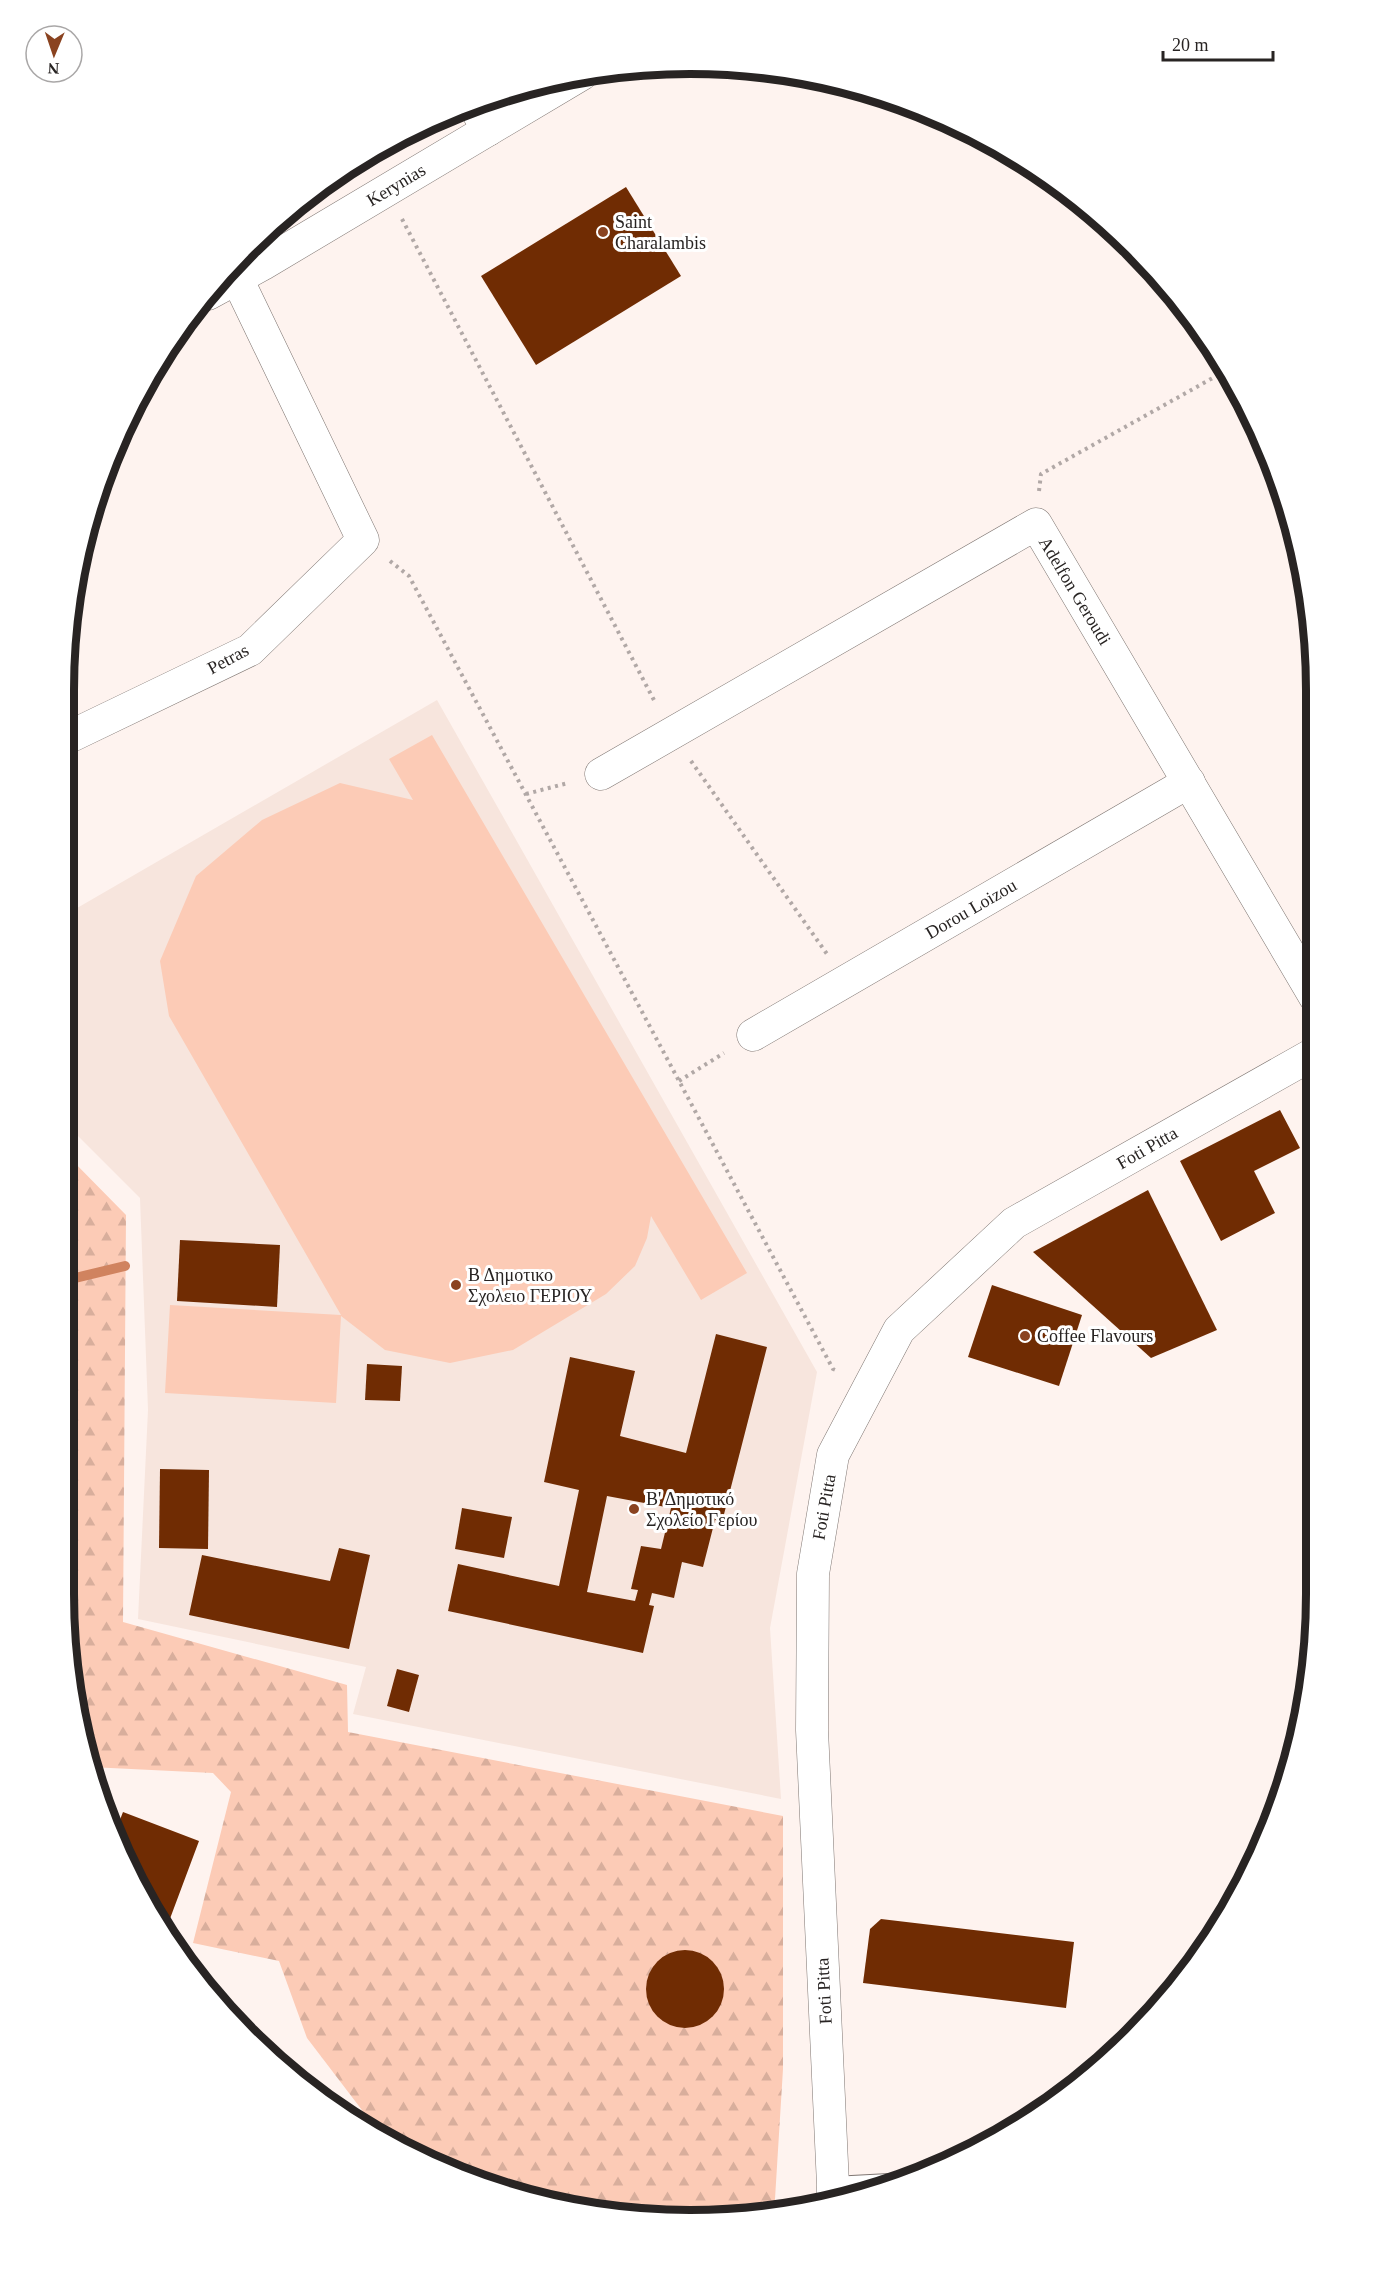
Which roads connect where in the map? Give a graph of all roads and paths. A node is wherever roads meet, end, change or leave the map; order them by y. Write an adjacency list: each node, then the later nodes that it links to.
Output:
1 (541, 91): 2 (street, Kerynias)
2 (481, 117): 3 (street, Kerynias)
3 (387, 190): 4 (street, Kerynias); 9 (path)
4 (239, 269)
5 (235, 274): 8 (street)
6 (1219, 375): 7 (path)
7 (1036, 524): 9 (street, Adelfon Geroudi); 12 (street, Adelfon Geroudi)
8 (363, 540): 10 (street, Petras); 13 (path)
9 (671, 733): 11 (street, Adelfon Geroudi); 14 (path)
10 (74, 735)
11 (601, 774): 13 (path)
12 (1189, 782): 14 (street, Dorou Loizou); 15 (street, Adelfon Geroudi)
13 (526, 794): 18 (path)
14 (846, 981): 16 (street, Dorou Loizou)
15 (1306, 982)
16 (753, 1035): 18 (path)
17 (1306, 1058): 19 (street, Foti Pitta)
18 (679, 1081): 19 (path)
19 (868, 1388): 20 (street, Foti Pitta)
20 (832, 2193)

